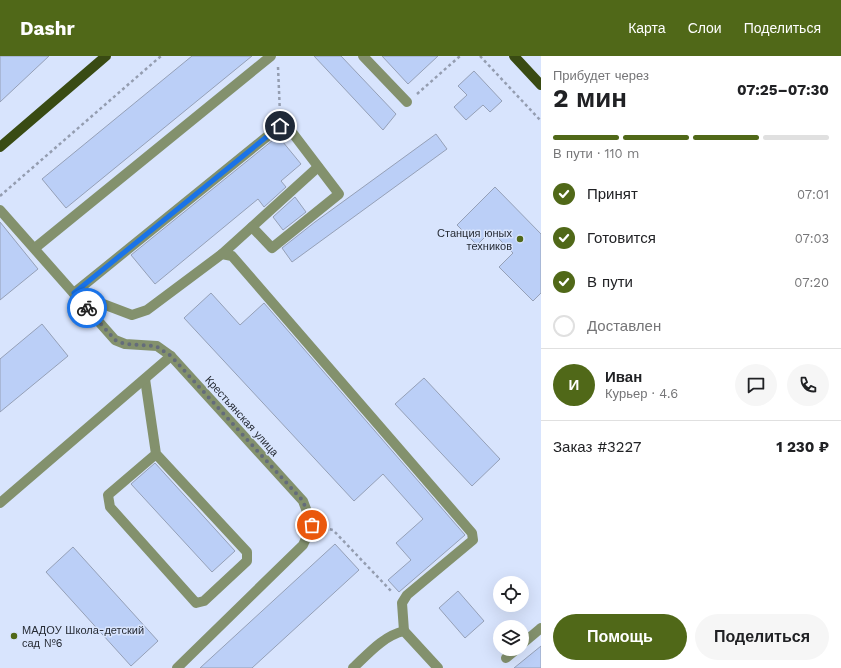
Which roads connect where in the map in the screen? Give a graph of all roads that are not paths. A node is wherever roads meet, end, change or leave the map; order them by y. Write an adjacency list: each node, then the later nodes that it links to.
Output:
1 (106, 56): 7 (main road)
2 (271, 56): 11 (lane)
3 (363, 56): 6 (lane)
4 (514, 56): 5 (main road)
5 (541, 85)
6 (407, 102)
7 (0, 146)
8 (318, 166): 10 (lane); 10 (lane); 13 (lane)
9 (0, 210): 11 (lane, Крестьянская улица)
10 (252, 227): 12 (lane)
11 (35, 248): 13 (lane, Крестьянская улица)
12 (222, 254): 13 (lane); 19 (lane)
13 (74, 293): 14 (lane, Крестьянская улица)
14 (171, 356): 15 (lane); 23 (lane, Крестьянская улица)
15 (145, 379): 16 (lane); 17 (lane)
16 (156, 454): 16 (lane)
17 (0, 504)
18 (541, 628): 20 (lane)
19 (404, 631): 24 (lane); 25 (lane)
20 (529, 638)
21 (508, 656): 22 (lane)
22 (506, 658)
23 (177, 668)
24 (353, 668)
25 (438, 668)

